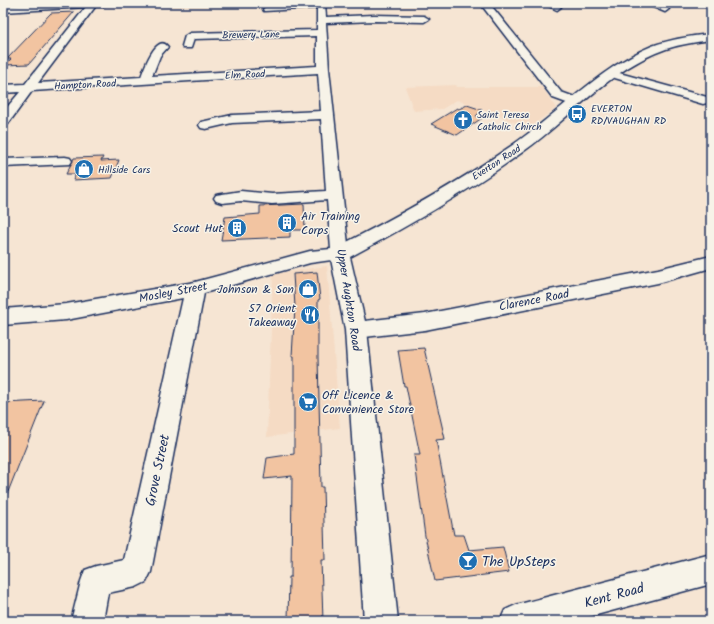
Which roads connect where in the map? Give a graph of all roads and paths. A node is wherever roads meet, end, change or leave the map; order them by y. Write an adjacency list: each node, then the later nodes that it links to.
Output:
1 (94, 3): 2 (main road); 11 (main road); 21 (street)
2 (103, 3)
3 (484, 3): 24 (street)
4 (546, 3): 8 (street)
5 (633, 3): 6 (street)
6 (653, 3): 10 (street)
7 (321, 4): 9 (street); 13 (street, Upper Aughton Road)
8 (557, 7)
9 (267, 8)
10 (665, 8)
11 (3, 9)
12 (424, 19): 13 (street)
13 (322, 27): 16 (street, Brewery Lane); 17 (street, Upper Aughton Road)
14 (711, 38): 18 (main road, Everton Road)
15 (162, 46): 20 (street)
16 (187, 46)
17 (323, 69): 19 (street, Elm Road); 25 (street, Upper Aughton Road)
18 (612, 74): 23 (street); 24 (main road, Everton Road)
19 (167, 79): 20 (street, Hampton Road)
20 (145, 80): 21 (street, Hampton Road)
21 (29, 87): 22 (street, Hampton Road); 26 (street)
22 (3, 89)
23 (703, 100)
24 (576, 102): 32 (main road, Everton Road)
25 (327, 115): 27 (street); 30 (street, Upper Aughton Road)
26 (3, 121)
27 (206, 125)
28 (65, 161): 29 (street)
29 (3, 163)
30 (335, 195): 31 (street); 32 (street, Upper Aughton Road)
31 (222, 198)
32 (340, 254): 34 (street, Mosley Street); 36 (main road, Upper Aughton Road)
33 (711, 262): 36 (street, Clarence Road)
34 (195, 289): 35 (street, Mosley Street); 38 (street, Grove Street)
35 (3, 317)
36 (356, 330): 39 (main road, Upper Aughton Road)
37 (711, 569): 40 (street, Kent Road)
38 (87, 621)
39 (381, 621)
40 (516, 621)

